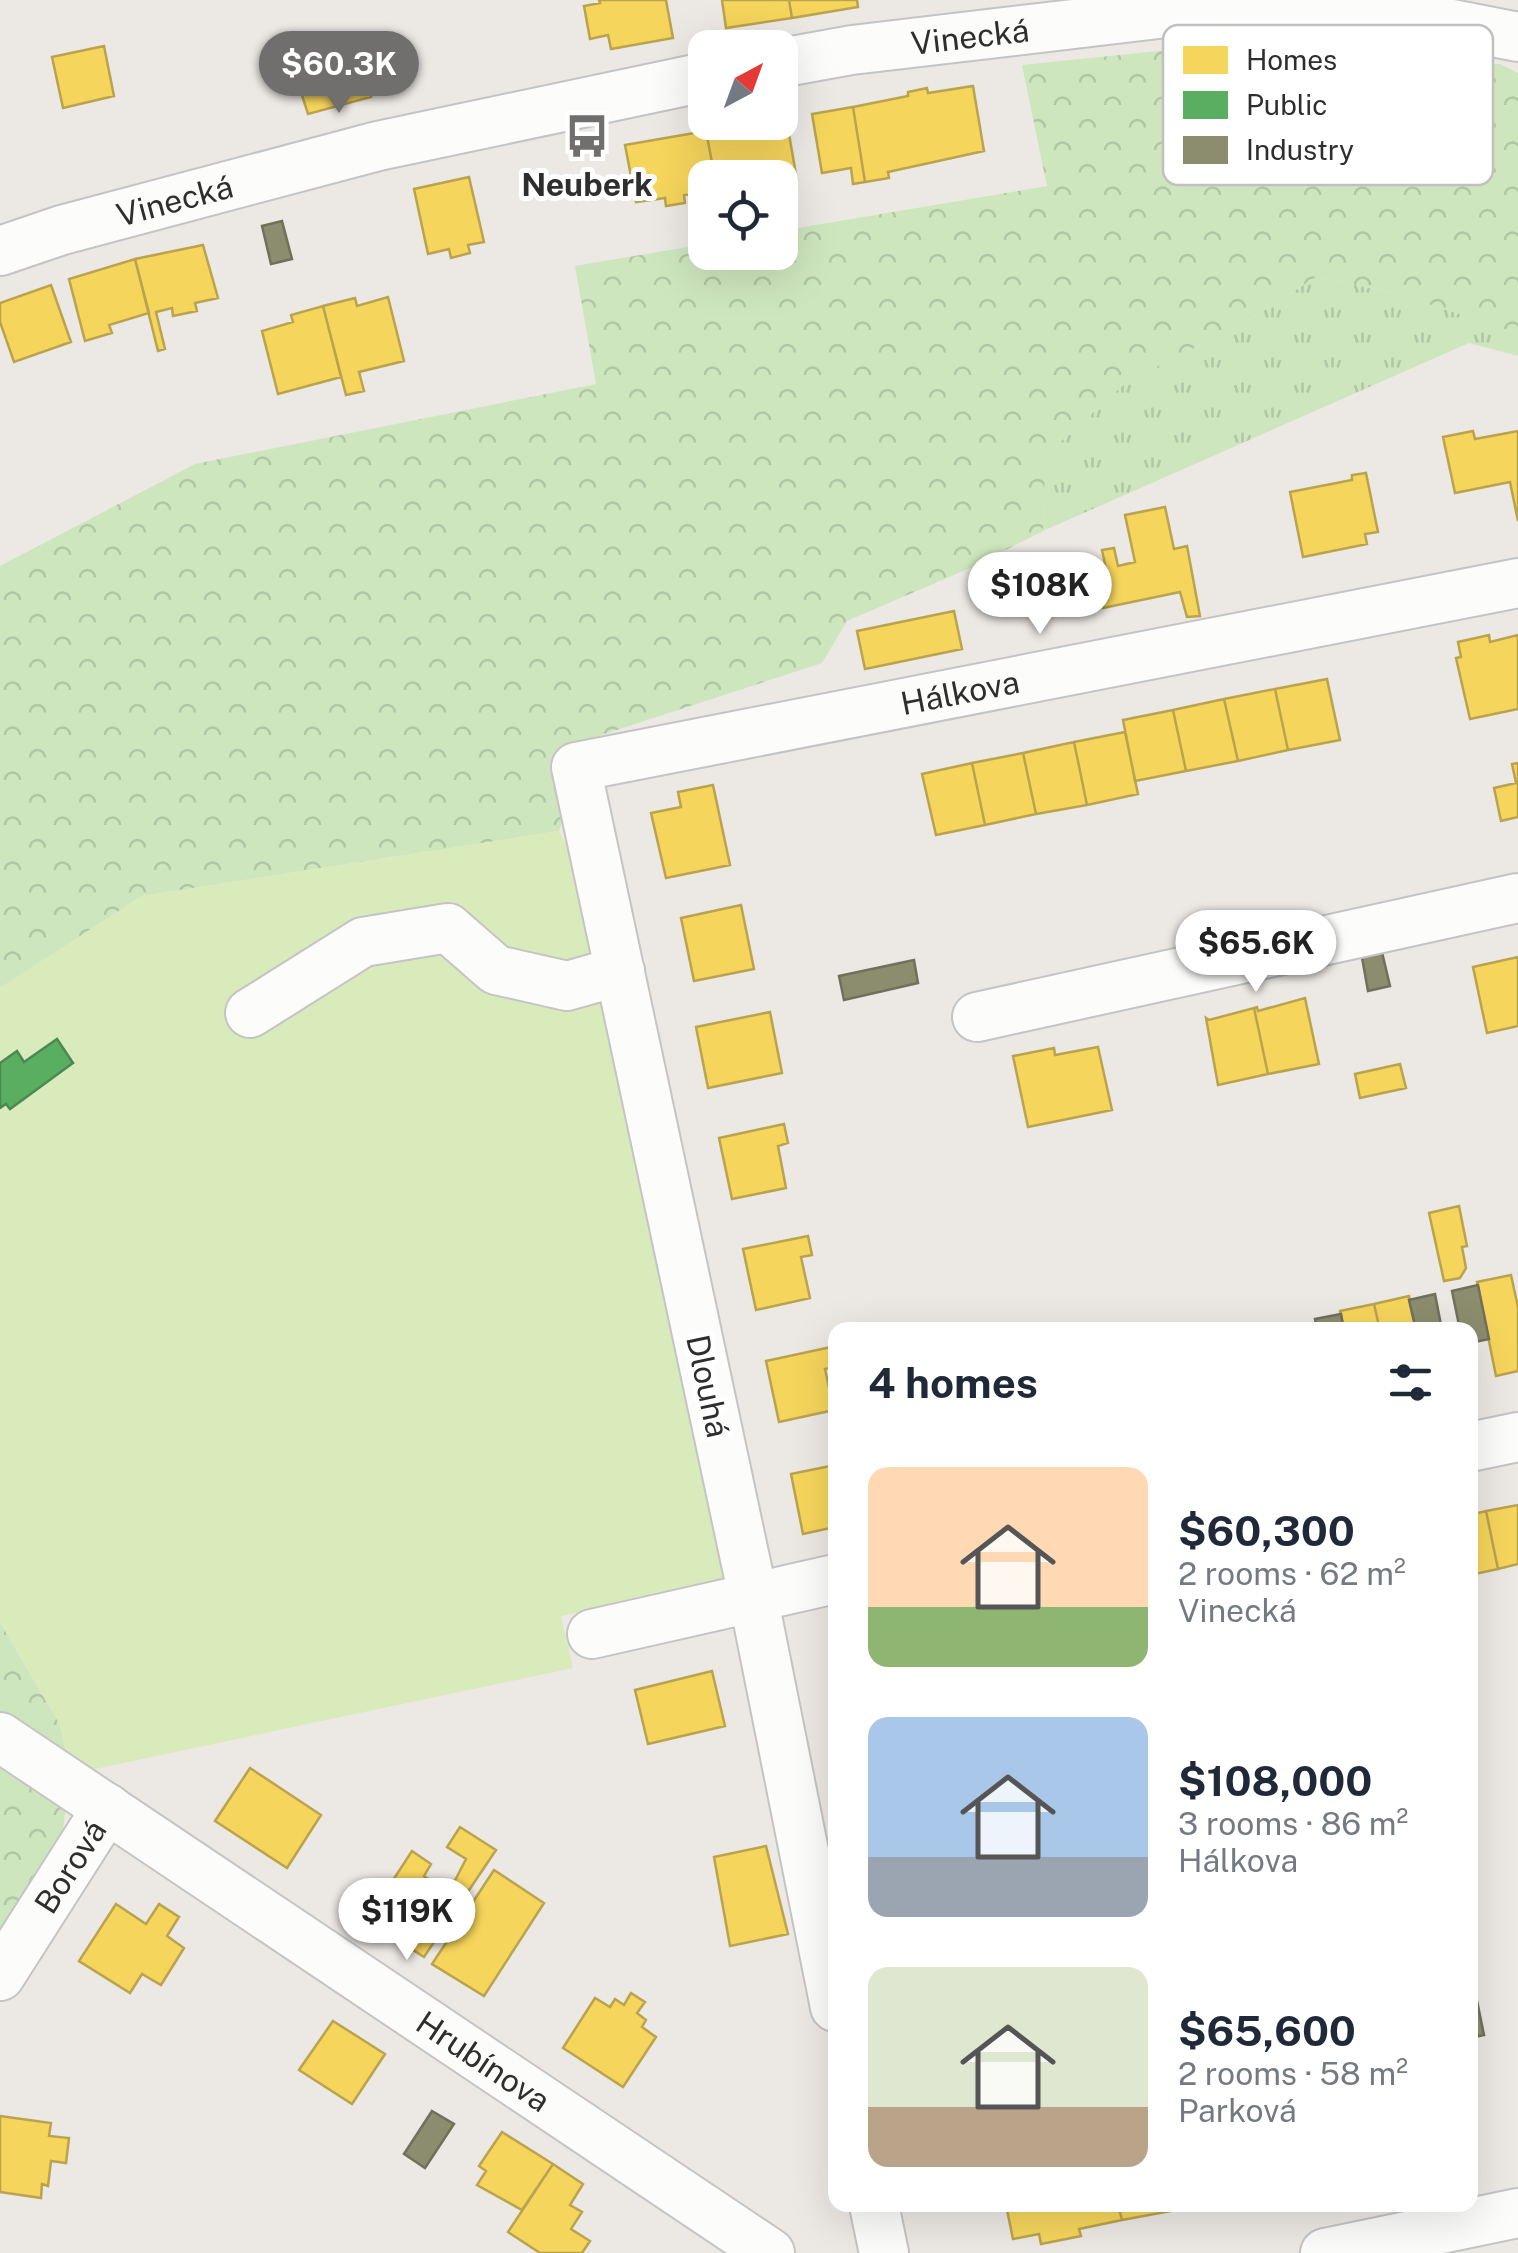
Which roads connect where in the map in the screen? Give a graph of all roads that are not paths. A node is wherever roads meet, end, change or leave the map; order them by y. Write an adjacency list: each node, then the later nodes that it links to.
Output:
1 (1457, 25): 4 (street, Vinecká)
2 (1493, 32): 3 (street, Vinecká)
3 (1518, 37)
4 (798, 60)
5 (688, 81): 6 (street, Vinecká)
6 (0, 251)
7 (1518, 583): 8 (street, Hálkova)
8 (576, 767): 10 (street, Dlouhá)
9 (1518, 898): 12 (street)
10 (620, 971): 11 (street); 16 (street, Dlouhá)
11 (250, 1012)
12 (978, 1017)
13 (1518, 1437): 14 (street)
14 (1478, 1445)
15 (828, 1580): 16 (street)
16 (753, 1596): 17 (street); 20 (street, Dlouhá)
17 (592, 1634)
18 (0, 1738): 19 (street, Hrubínova)
19 (107, 1808): 21 (street, Borová); 24 (street, Hrubínova)
20 (828, 1972)
21 (0, 1976)
22 (875, 2212): 25 (street)
23 (1518, 2213): 26 (street)
24 (770, 2253)
25 (884, 2253)
26 (1326, 2253)

